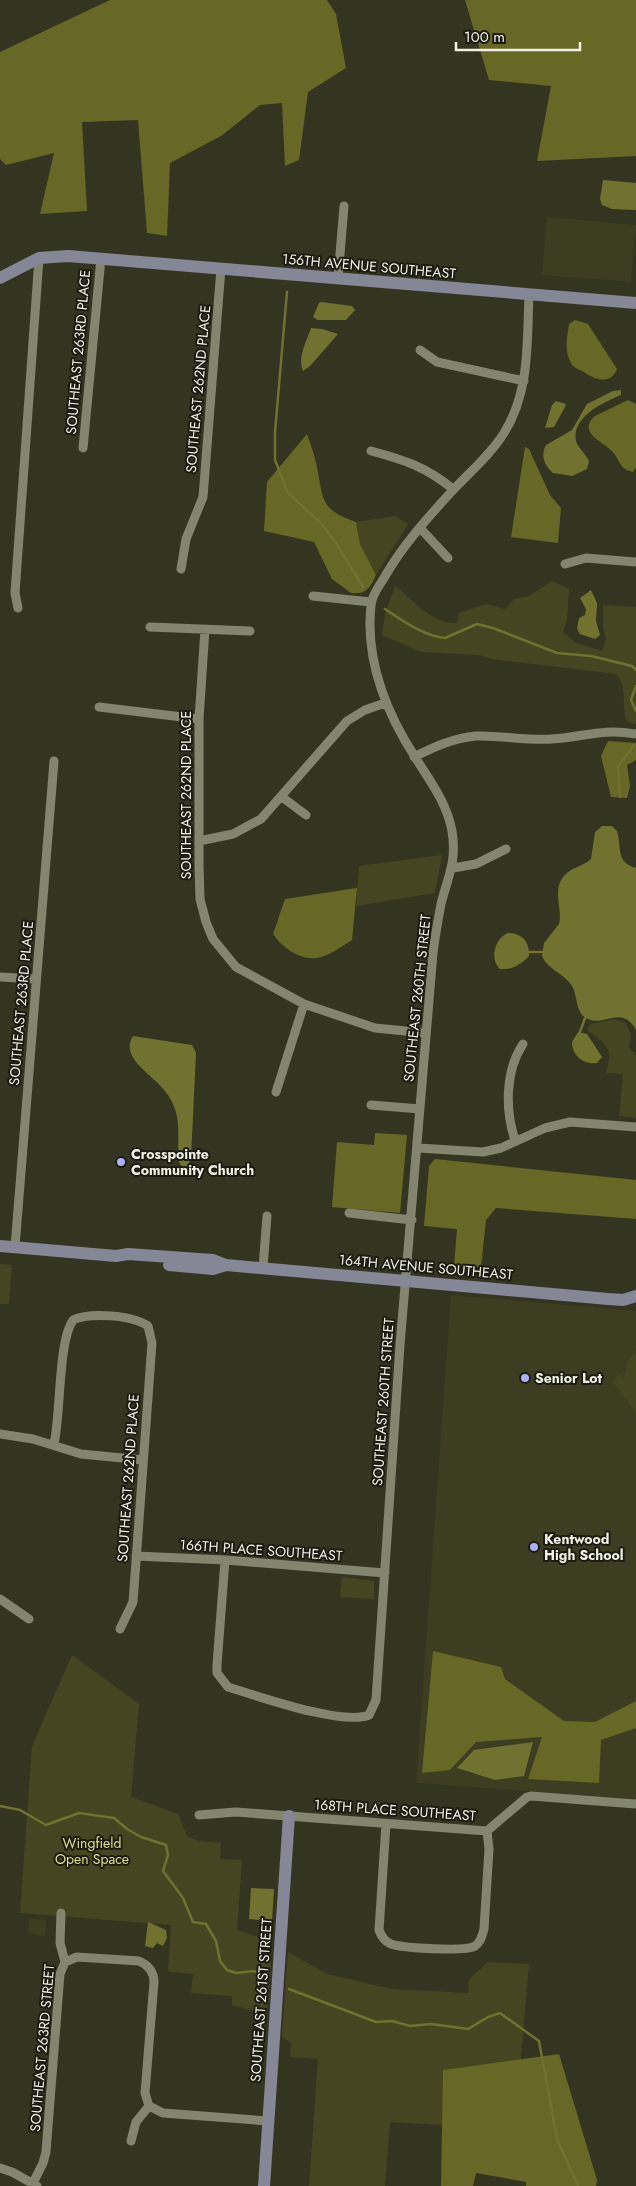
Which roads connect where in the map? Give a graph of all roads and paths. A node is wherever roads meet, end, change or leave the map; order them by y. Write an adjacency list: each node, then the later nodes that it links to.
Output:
1 (344, 206): 6 (street)
2 (39, 258): 3 (street, 156TH AVENUE SOUTHEAST); 5 (street); 21 (street)
3 (100, 258): 4 (street, 156TH AVENUE SOUTHEAST); 11 (street, SOUTHEAST 263RD PLACE)
4 (221, 268): 6 (street, 156TH AVENUE SOUTHEAST); 18 (street, SOUTHEAST 262ND PLACE)
5 (0, 278)
6 (338, 278): 7 (street, 156TH AVENUE SOUTHEAST)
7 (529, 294): 8 (street, 156TH AVENUE SOUTHEAST); 10 (street, SOUTHEAST 260TH STREET)
8 (636, 303)
9 (420, 350): 10 (street)
10 (524, 381): 13 (street, SOUTHEAST 260TH STREET)
11 (83, 448)
12 (371, 451): 13 (street)
13 (453, 490): 14 (street, SOUTHEAST 260TH STREET)
14 (420, 528): 15 (street); 20 (street, SOUTHEAST 260TH STREET)
15 (448, 558)
16 (636, 562): 17 (street)
17 (565, 564)
18 (181, 569)
19 (313, 596): 20 (street)
20 (371, 602): 25 (street, SOUTHEAST 260TH STREET)
21 (18, 608)
22 (150, 626): 23 (street)
23 (205, 629): 24 (street); 27 (street, SOUTHEAST 262ND PLACE)
24 (250, 631)
25 (385, 703): 29 (street, SOUTHEAST 260TH STREET); 31 (street)
26 (99, 707): 27 (street)
27 (199, 719): 33 (street, SOUTHEAST 262ND PLACE)
28 (636, 734): 29 (street)
29 (414, 757): 35 (street, SOUTHEAST 260TH STREET)
30 (54, 761): 37 (street, SOUTHEAST 263RD PLACE)
31 (282, 797): 32 (street); 33 (street)
32 (306, 815)
33 (199, 842): 38 (street, SOUTHEAST 262ND PLACE)
34 (506, 849): 35 (street)
35 (453, 868): 39 (street, SOUTHEAST 260TH STREET)
36 (0, 977): 37 (street)
37 (36, 979): 51 (street, SOUTHEAST 263RD PLACE)
38 (304, 1004): 39 (street, SOUTHEAST 262ND PLACE); 41 (street)
39 (426, 1033): 43 (street, SOUTHEAST 260TH STREET)
40 (523, 1044): 45 (street)
41 (276, 1092)
42 (371, 1106): 43 (street)
43 (420, 1109): 46 (street, SOUTHEAST 260TH STREET)
44 (636, 1127): 45 (street)
45 (515, 1140): 46 (street)
46 (418, 1148): 49 (street, SOUTHEAST 260TH STREET)
47 (349, 1213): 49 (street)
48 (267, 1216): 52 (street)
49 (412, 1220): 53 (street, SOUTHEAST 260TH STREET)
50 (0, 1246): 51 (street, 164TH AVENUE SOUTHEAST)
51 (15, 1248): 52 (street, 164TH AVENUE SOUTHEAST)
52 (263, 1268): 53 (street, 164TH AVENUE SOUTHEAST)
53 (407, 1280): 54 (street, 164TH AVENUE SOUTHEAST); 61 (street, SOUTHEAST 260TH STREET)
54 (630, 1298): 55 (street, 164TH AVENUE SOUTHEAST)
55 (636, 1304)
56 (0, 1434): 57 (street)
57 (54, 1444): 58 (street); 58 (street, SOUTHEAST 262ND PLACE)
58 (142, 1460): 59 (street, SOUTHEAST 262ND PLACE)
59 (136, 1556): 60 (street, 166TH PLACE SOUTHEAST); 64 (street, SOUTHEAST 262ND PLACE)
60 (225, 1560): 61 (street, 166TH PLACE SOUTHEAST); 61 (street, SOUTHEAST 260TH STREET)
61 (385, 1573)
62 (0, 1600): 63 (street)
63 (29, 1619)
64 (120, 1629)
65 (636, 1804): 69 (street, 168TH PLACE SOUTHEAST)
66 (199, 1815): 67 (street, 168TH PLACE SOUTHEAST)
67 (289, 1816): 68 (street, 168TH PLACE SOUTHEAST); 73 (street, SOUTHEAST 261ST STREET)
68 (386, 1824): 69 (street, 168TH PLACE SOUTHEAST); 69 (street)
69 (487, 1831)
70 (61, 1913): 71 (street, SOUTHEAST 263RD STREET)
71 (65, 1962): 72 (street); 76 (street, SOUTHEAST 263RD STREET)
72 (149, 2106): 73 (street); 74 (street)
73 (268, 2121): 77 (street, SOUTHEAST 261ST STREET)
74 (131, 2141)
75 (0, 2168): 76 (street)
76 (35, 2185)
77 (264, 2186)

